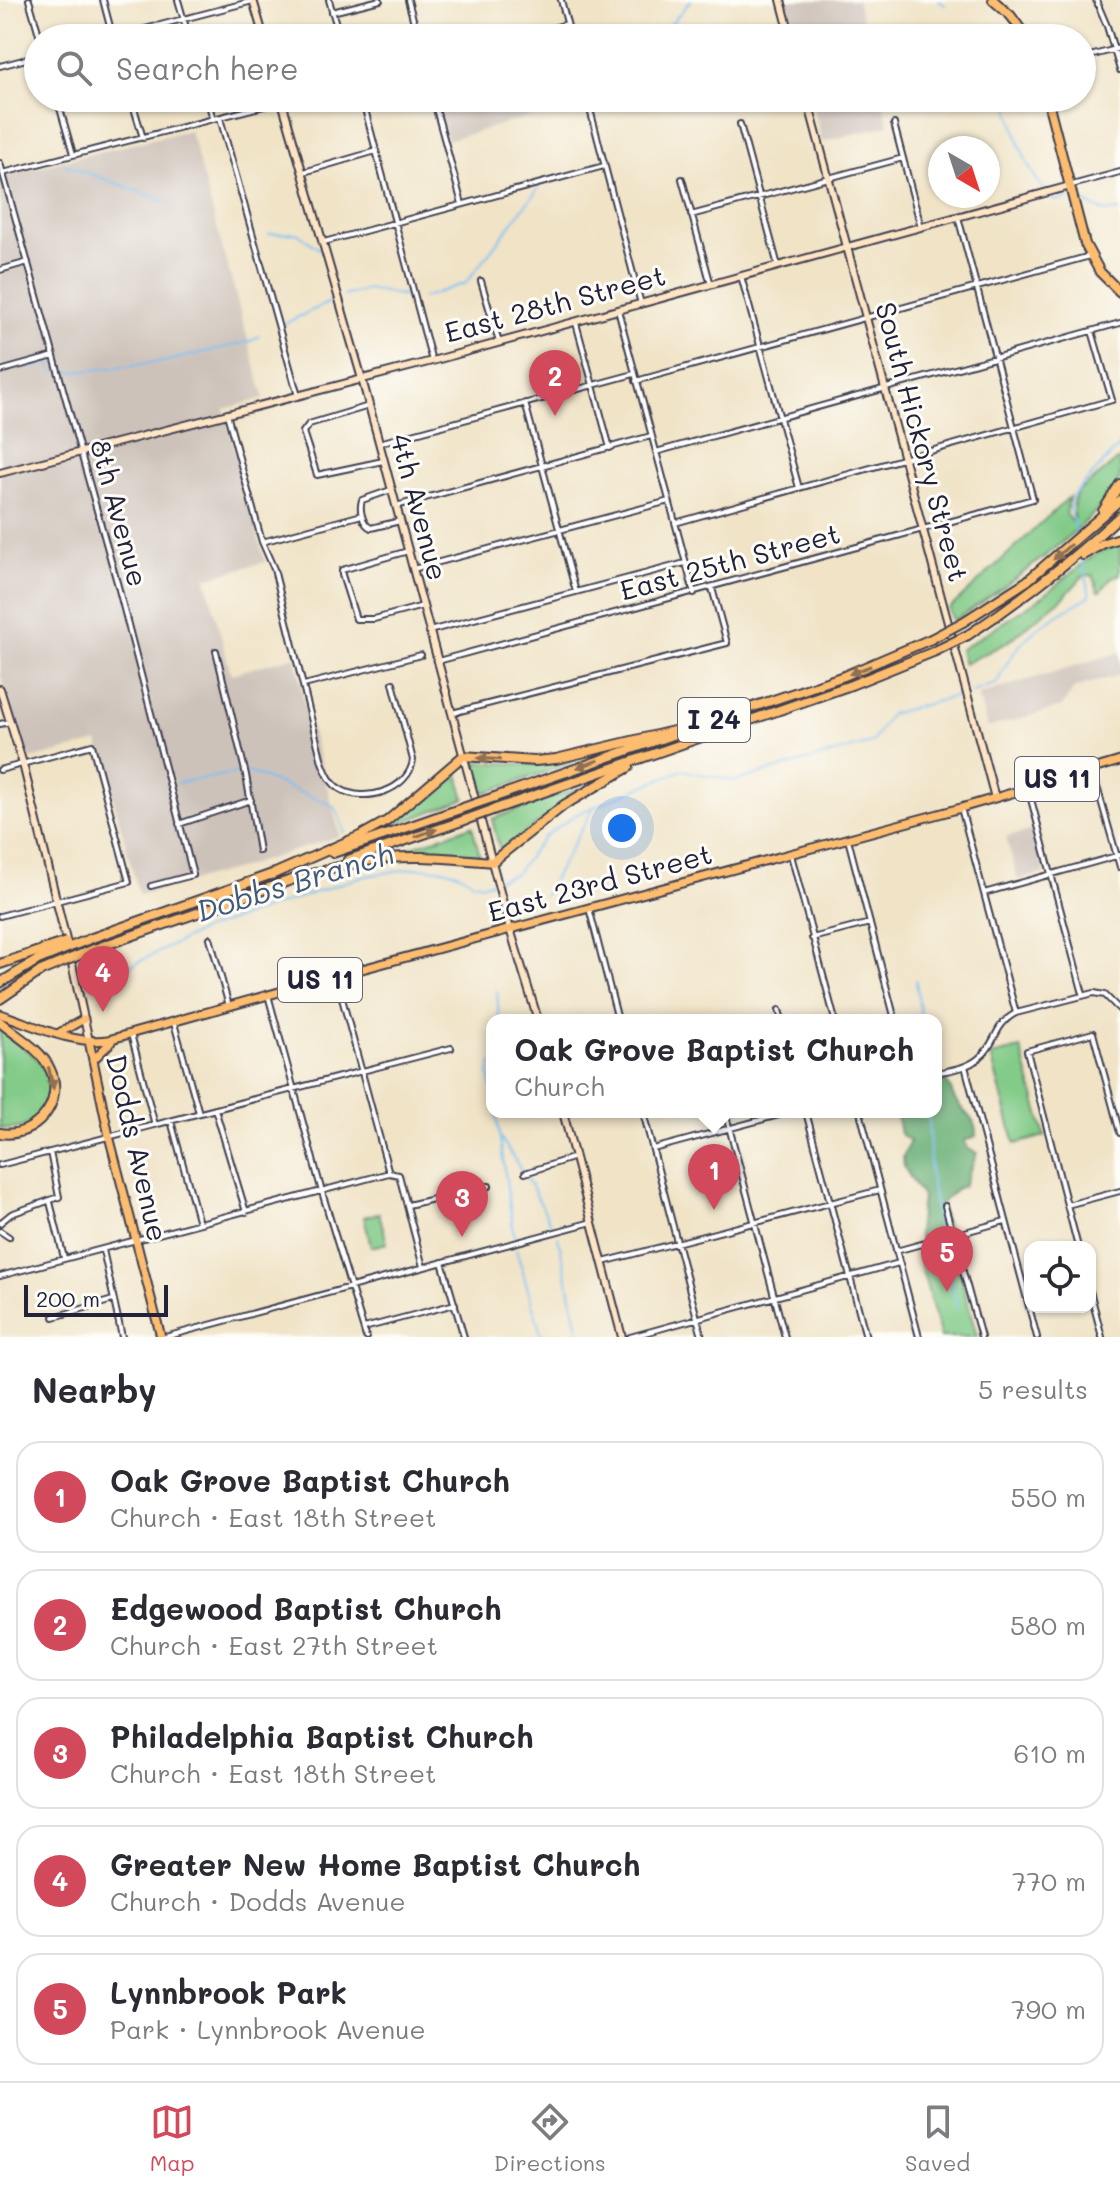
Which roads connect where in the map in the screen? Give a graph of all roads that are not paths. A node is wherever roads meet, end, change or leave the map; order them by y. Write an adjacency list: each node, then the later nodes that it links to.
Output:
1 (29, 0): 14 (street)
2 (103, 0): 15 (street)
3 (178, 0): 13 (street)
4 (253, 0): 13 (street); 18 (street)
5 (329, 0): 12 (street)
6 (380, 0): 12 (street)
7 (408, 0): 20 (street)
8 (561, 0): 21 (street)
9 (781, 0): 22 (street)
10 (993, 0): 23 (highway)
11 (1096, 0): 24 (street)
12 (332, 12): 19 (street)
13 (184, 19): 16 (street); 17 (street)
14 (36, 24)
15 (109, 24)
16 (165, 24)
17 (185, 24)
18 (260, 24)
19 (336, 24)
20 (414, 24)
21 (567, 24)
22 (787, 24)
23 (1017, 24)
24 (1118, 49): 25 (street); 28 (street)
25 (1096, 54)
26 (24, 60): 27 (street)
27 (0, 66)
28 (1120, 70)
29 (61, 112): 45 (street)
30 (135, 112): 43 (street)
31 (211, 112): 40 (street)
32 (241, 112): 39 (street)
33 (286, 112): 49 (street, 4th Avenue)
34 (366, 112): 44 (street)
35 (437, 112): 55 (street)
36 (590, 112): 47 (street)
37 (811, 112): 51 (street, South Hickory Street)
38 (1051, 112): 53 (highway)
39 (220, 118): 40 (street); 88 (street)
40 (213, 119): 43 (street)
41 (740, 124): 54 (street)
42 (894, 124): 46 (street)
43 (143, 138): 45 (street)
44 (376, 151): 49 (street); 58 (street)
45 (73, 154): 48 (street)
46 (903, 158): 51 (street); 59 (street)
47 (604, 166): 55 (street); 71 (street)
48 (1, 168): 63 (street, 8th Avenue)
49 (304, 172): 60 (street, 4th Avenue)
50 (1120, 172): 53 (street, East 28th Street)
51 (828, 177): 54 (street); 61 (street, South Hickory Street)
52 (682, 179): 56 (street)
53 (1070, 186): 57 (street, East 28th Street); 62 (highway)
54 (760, 197): 56 (street); 64 (street)
55 (462, 204): 58 (street)
56 (691, 215): 68 (street)
57 (958, 217): 59 (street, East 28th Street); 69 (street)
58 (396, 222): 60 (street); 81 (street)
59 (921, 227): 61 (street, East 28th Street)
60 (324, 242): 84 (street, 4th Avenue)
61 (848, 247): 64 (street, East 28th Street); 73 (street, South Hickory Street)
62 (1090, 256): 69 (street); 70 (highway)
63 (28, 262): 65 (street); 79 (street, 8th Avenue)
64 (778, 266): 66 (street, East 28th Street)
65 (0, 270)
66 (741, 276): 68 (street, East 28th Street); 78 (street)
67 (481, 281): 77 (street)
68 (711, 285): 71 (street, East 28th Street)
69 (976, 288): 73 (street); 80 (street)
70 (1120, 292)
71 (641, 304): 72 (street, East 28th Street)
72 (618, 310): 74 (street, East 28th Street); 83 (street)
73 (867, 317): 78 (street); 87 (street, South Hickory Street)
74 (576, 321): 77 (street, East 28th Street); 86 (street)
75 (1120, 323): 76 (street)
76 (1092, 331): 80 (street); 93 (street)
77 (499, 342): 81 (street, East 28th Street)
78 (761, 348): 85 (street); 92 (street)
79 (54, 356): 82 (street); 97 (street, 8th Avenue)
80 (995, 359): 87 (street); 93 (street)
81 (432, 361): 84 (street, East 28th Street)
82 (0, 371)
83 (634, 374): 85 (street); 86 (street)
84 (362, 379): 88 (street, East 28th Street); 90 (street, 4th Avenue)
85 (636, 381): 94 (street)
86 (593, 384): 89 (street); 96 (street)
87 (885, 388): 92 (street); 99 (street, South Hickory Street)
88 (298, 396): 91 (street, East 28th Street)
89 (525, 403): 95 (street); 101 (street)
90 (369, 406): 95 (street, 4th Avenue); 100 (street)
91 (227, 414): 97 (street, East 28th Street); 117 (street)
92 (780, 418): 98 (street); 104 (street)
93 (1013, 429): 99 (street); 115 (street, East 25th Street)
94 (651, 436): 96 (street); 98 (street)
95 (379, 443): 100 (street, 4th Avenue)
96 (610, 448): 101 (street)
97 (81, 452): 102 (street, East 28th Street); 147 (street, 8th Avenue)
98 (656, 452): 107 (street)
99 (904, 459): 104 (street); 115 (street, South Hickory Street)
100 (383, 461): 105 (street, 4th Avenue)
101 (542, 466): 108 (street); 114 (street)
102 (0, 473)
103 (1120, 484): 113 (highway)
104 (799, 488): 112 (street)
105 (391, 490): 108 (street, 4th Avenue); 109 (street)
106 (1120, 500): 113 (highway, I 24)
107 (669, 501): 112 (street); 114 (street)
108 (396, 506): 111 (street, 4th Avenue)
109 (362, 515): 111 (street); 117 (street)
110 (1120, 516): 120 (highway, I 24)
111 (400, 521): 118 (street, 4th Avenue)
112 (675, 523): 119 (street)
113 (1095, 523): 136 (highway, I 24, one-way to 136, bridge)
114 (559, 529): 121 (street); 123 (street)
115 (923, 530): 122 (street, East 25th Street); 144 (street, South Hickory Street)
116 (1120, 538): 120 (highway)
117 (262, 542): 131 (street)
118 (408, 551): 121 (street, 4th Avenue); 125 (street)
119 (685, 563): 123 (street); 124 (street)
120 (1068, 564): 137 (highway, I 24, bridge)
121 (413, 569): 125 (street, 4th Avenue)
122 (712, 588): 124 (street, East 25th Street); 133 (street)
123 (576, 592): 126 (street)
124 (694, 593): 129 (street, East 25th Street)
125 (423, 606): 126 (street, 4th Avenue)
126 (429, 631): 129 (street, 4th Avenue)
127 (216, 651): 145 (street)
128 (421, 655): 131 (street)
129 (438, 661): 133 (street, 4th Avenue)
130 (393, 683): 131 (street)
131 (304, 685)
132 (0, 689): 134 (street, Dodds Avenue)
133 (452, 713): 138 (street, 4th Avenue)
134 (10, 722): 135 (street); 140 (street, Dodds Avenue)
135 (0, 724)
136 (703, 724): 138 (highway, one-way to 138); 154 (highway, I 24, one-way to 154, bridge)
137 (653, 755): 152 (highway); 156 (highway, I 24, one-way to 137, bridge)
138 (463, 756): 152 (street, 4th Avenue); 154 (highway)
139 (1120, 761): 141 (main road, East 23rd Street / US 11)
140 (23, 764): 142 (street); 159 (street, Dodds Avenue); 159 (street)
141 (1092, 769): 143 (main road, East 23rd Street / US 11); 151 (street)
142 (0, 770)
143 (1028, 787): 144 (main road, East 23rd Street / US 11); 155 (street)
144 (995, 798): 146 (main road, East 23rd Street / US 11)
145 (251, 800): 147 (street); 149 (street)
146 (961, 808): 148 (main road, East 23rd Street / US 11); 158 (street)
147 (179, 824): 157 (street, 8th Avenue)
148 (848, 839): 150 (main road, East 23rd Street / US 11); 162 (street)
149 (259, 851)
150 (791, 855): 160 (main road, East 23rd Street / US 11); 165 (street)
151 (1118, 856): 153 (street); 155 (street)
152 (492, 862): 156 (highway); 163 (street, 4th Avenue)
153 (1120, 867)
154 (271, 875): 166 (highway, I 24, bridge)
155 (1051, 875): 158 (street); 170 (street)
156 (294, 879): 172 (highway, I 24, bridge)
157 (151, 886)
158 (984, 893): 176 (street)
159 (57, 901): 161 (street); 183 (street, Dodds Avenue)
160 (589, 908): 163 (main road, East 23rd Street / US 11); 179 (street)
161 (0, 916)
162 (870, 923): 165 (street); 182 (street)
163 (510, 929): 168 (main road, East 23rd Street / US 11); 178 (street, 4th Avenue)
164 (210, 938): 173 (street)
165 (812, 938): 181 (street)
166 (37, 956): 167 (highway); 169 (highway, I 24)
167 (0, 964)
168 (336, 976): 171 (main road, East 23rd Street / US 11); 193 (street)
169 (0, 983)
170 (1083, 994): 175 (street); 176 (street)
171 (268, 995): 173 (main road, East 23rd Street / US 11); 195 (street)
172 (0, 999)
173 (229, 1006): 184 (main road, East 23rd Street / US 11)
174 (779, 1010): 180 (street)
175 (1120, 1010)
176 (1016, 1013): 192 (street)
177 (0, 1014): 186 (main road, East 23rd Street)
178 (536, 1014)
179 (616, 1014)
180 (780, 1014)
181 (833, 1014)
182 (893, 1014)
183 (84, 1019): 186 (main road); 189 (street, Dodds Avenue)
184 (174, 1021): 187 (main road, East 23rd Street / US 11); 197 (street)
185 (0, 1022): 207 (highway, one-way to 207)
186 (58, 1034): 189 (main road, East 23rd Street)
187 (131, 1034): 188 (main road, East 23rd Street / US 11); 205 (street)
188 (115, 1038): 189 (main road, East 23rd Street / US 11); 191 (main road)
189 (89, 1041): 191 (main road, Dodds Avenue)
190 (451, 1048): 193 (street)
191 (93, 1060): 209 (main road, Dodds Avenue)
192 (965, 1066): 194 (street); 227 (street)
193 (361, 1071): 195 (street); 214 (street)
194 (942, 1072)
195 (294, 1088): 196 (street); 219 (street)
196 (215, 1109): 197 (street); 225 (street)
197 (199, 1113): 204 (street)
198 (565, 1118): 212 (street)
199 (645, 1118): 210 (street)
200 (726, 1118): 206 (street)
201 (767, 1118): 206 (street)
202 (808, 1118): 221 (street)
203 (862, 1118): 217 (street)
204 (170, 1120): 205 (street); 230 (street)
205 (155, 1125): 209 (street)
206 (729, 1128): 210 (street); 226 (street)
207 (0, 1133)
208 (1120, 1133): 223 (street)
209 (109, 1136): 211 (street); 234 (main road, Dodds Avenue)
210 (653, 1149): 236 (street)
211 (50, 1152): 213 (street); 220 (street)
212 (575, 1157): 215 (street); 228 (street)
213 (0, 1165)
214 (389, 1173): 219 (street); 222 (street)
215 (525, 1173)
216 (489, 1186): 222 (street)
217 (880, 1190): 221 (street); 238 (street)
218 (1120, 1191): 223 (street)
219 (322, 1192): 225 (street); 246 (street)
220 (50, 1202): 229 (street); 239 (street)
221 (830, 1203): 226 (street); 245 (street)
222 (408, 1205): 243 (street)
223 (1067, 1205): 235 (street)
224 (945, 1206): 232 (street)
225 (246, 1212): 230 (street)
226 (754, 1221): 236 (street); 247 (street)
227 (1005, 1221): 232 (street); 265 (street)
228 (592, 1222): 240 (street); 241 (street)
229 (0, 1223)
230 (199, 1223): 234 (street)
231 (0, 1231): 233 (street)
232 (953, 1235): 238 (street); 264 (street)
233 (9, 1237)
234 (136, 1241): 237 (street); 255 (main road, Dodds Avenue)
235 (1076, 1241)
236 (677, 1243): 241 (street); 252 (street)
237 (103, 1249): 239 (street); 248 (street)
238 (896, 1251): 242 (street)
239 (64, 1258): 244 (street)
240 (442, 1262): 243 (street); 249 (street)
241 (601, 1263): 258 (street)
242 (899, 1263): 245 (street); 263 (street)
243 (423, 1267): 246 (street)
244 (0, 1276)
245 (850, 1277): 247 (street); 262 (street)
246 (350, 1287): 253 (street); 255 (street)
247 (775, 1296): 252 (street); 261 (street)
248 (113, 1300): 251 (street); 254 (street)
249 (455, 1304): 253 (street); 257 (street)
250 (1096, 1313): 266 (street)
251 (54, 1317)
252 (697, 1318): 259 (street); 260 (street)
253 (364, 1328): 256 (street)
254 (122, 1337)
255 (163, 1337)
256 (366, 1337)
257 (464, 1337)
258 (622, 1337)
259 (630, 1337)
260 (702, 1337)
261 (785, 1337)
262 (866, 1337)
263 (919, 1337)
264 (981, 1337)
265 (1037, 1337)
266 (1102, 1337)

